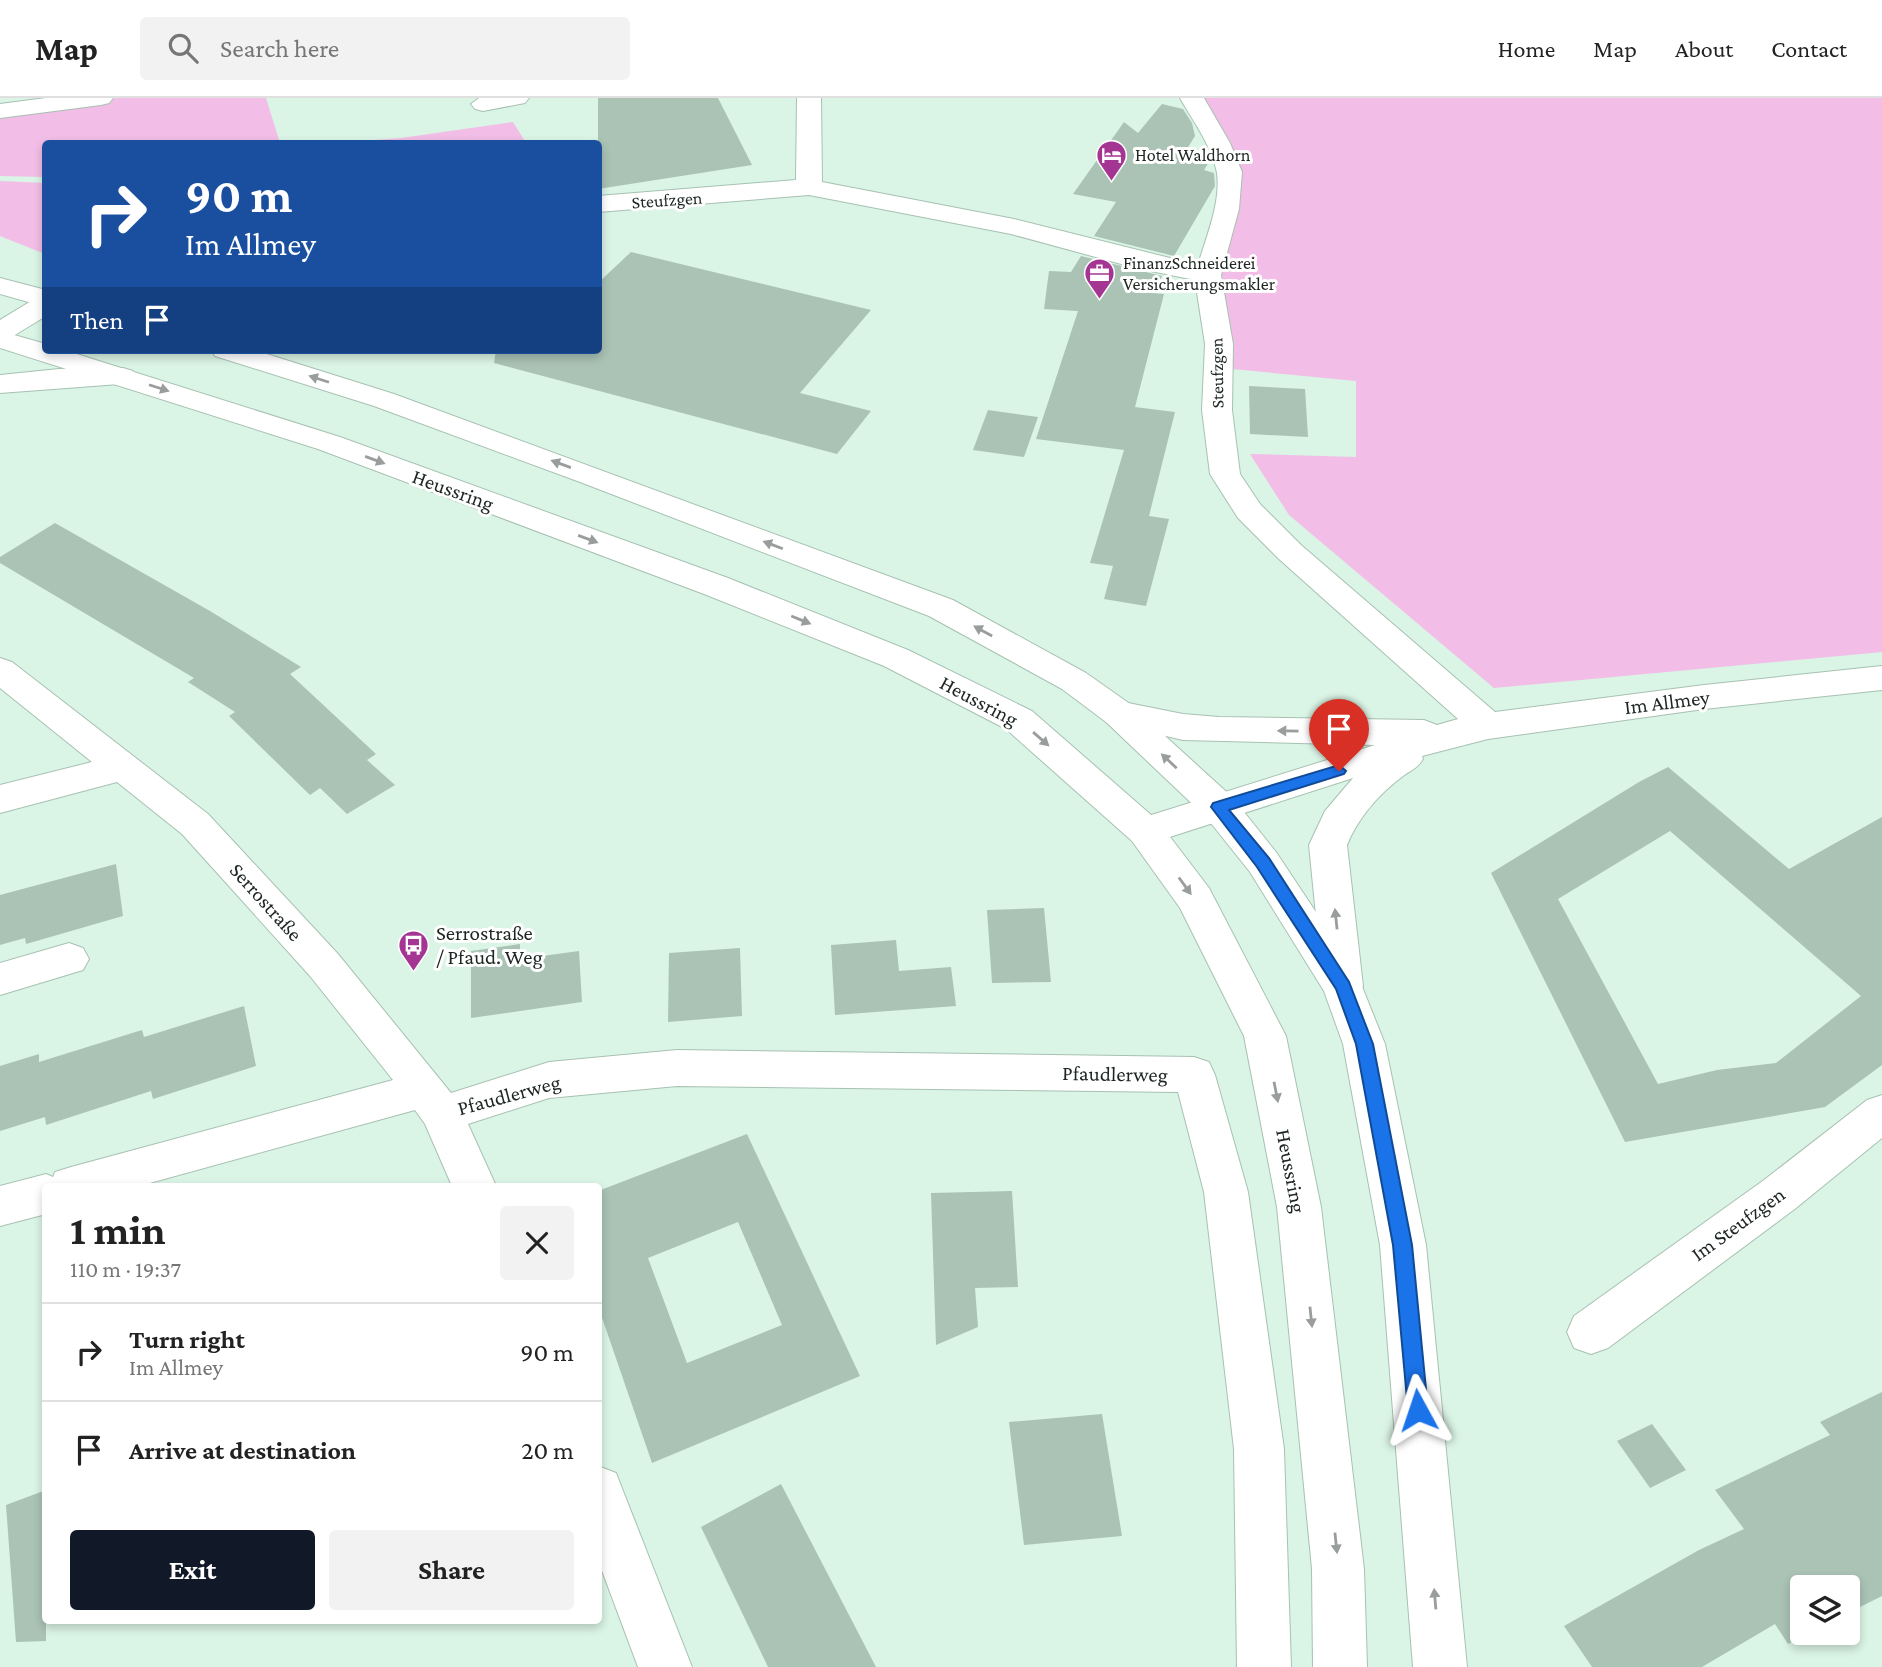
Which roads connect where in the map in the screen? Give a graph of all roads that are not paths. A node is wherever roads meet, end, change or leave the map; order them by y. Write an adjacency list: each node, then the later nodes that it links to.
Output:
1 (101, 98): 6 (street)
2 (517, 98): 5 (street)
3 (808, 98): 7 (street)
4 (1192, 98): 9 (street)
5 (483, 104)
6 (0, 111)
7 (809, 187): 8 (street, Steufzgen); 9 (street, Steufzgen)
8 (602, 204)
9 (1208, 275): 23 (street, Steufzgen)
10 (0, 286): 11 (street)
11 (42, 298)
12 (42, 306): 13 (street)
13 (0, 332)
14 (0, 340): 15 (street, Heussring)
15 (42, 353)
16 (47, 354): 18 (street, Heussring)
17 (238, 354): 22 (street, one-way to 17)
18 (124, 377): 19 (street); 27 (street, Heussring, one-way to 27)
19 (0, 384)
20 (0, 670): 24 (street, Serrostraße)
21 (1882, 678): 23 (street, Im Allmey)
22 (1118, 713): 23 (street, Im Allmey, one-way to 22); 26 (street, one-way to 22)
23 (1471, 730): 26 (street, Im Allmey); 30 (street, Im Allmey, one-way to 23)
24 (123, 766): 25 (street); 31 (street, Serrostraße)
25 (0, 799)
26 (1219, 807): 27 (street, Im Allmey); 30 (street)
27 (1145, 831): 41 (street, Heussring, one-way to 41)
28 (69, 959): 29 (street)
29 (0, 979)
30 (1343, 986): 42 (street, one-way to 30)
31 (434, 1101): 33 (street, Pfaudlerweg); 34 (street, Serrostraße); 40 (street, Pfaudlerweg)
32 (1882, 1113): 37 (street, Im Steufzgen)
33 (84, 1183)
34 (473, 1183)
35 (42, 1195): 36 (street)
36 (0, 1206)
37 (1591, 1332)
38 (602, 1502): 39 (street)
39 (665, 1667)
40 (1264, 1667)
41 (1340, 1667)
42 (1440, 1667)

